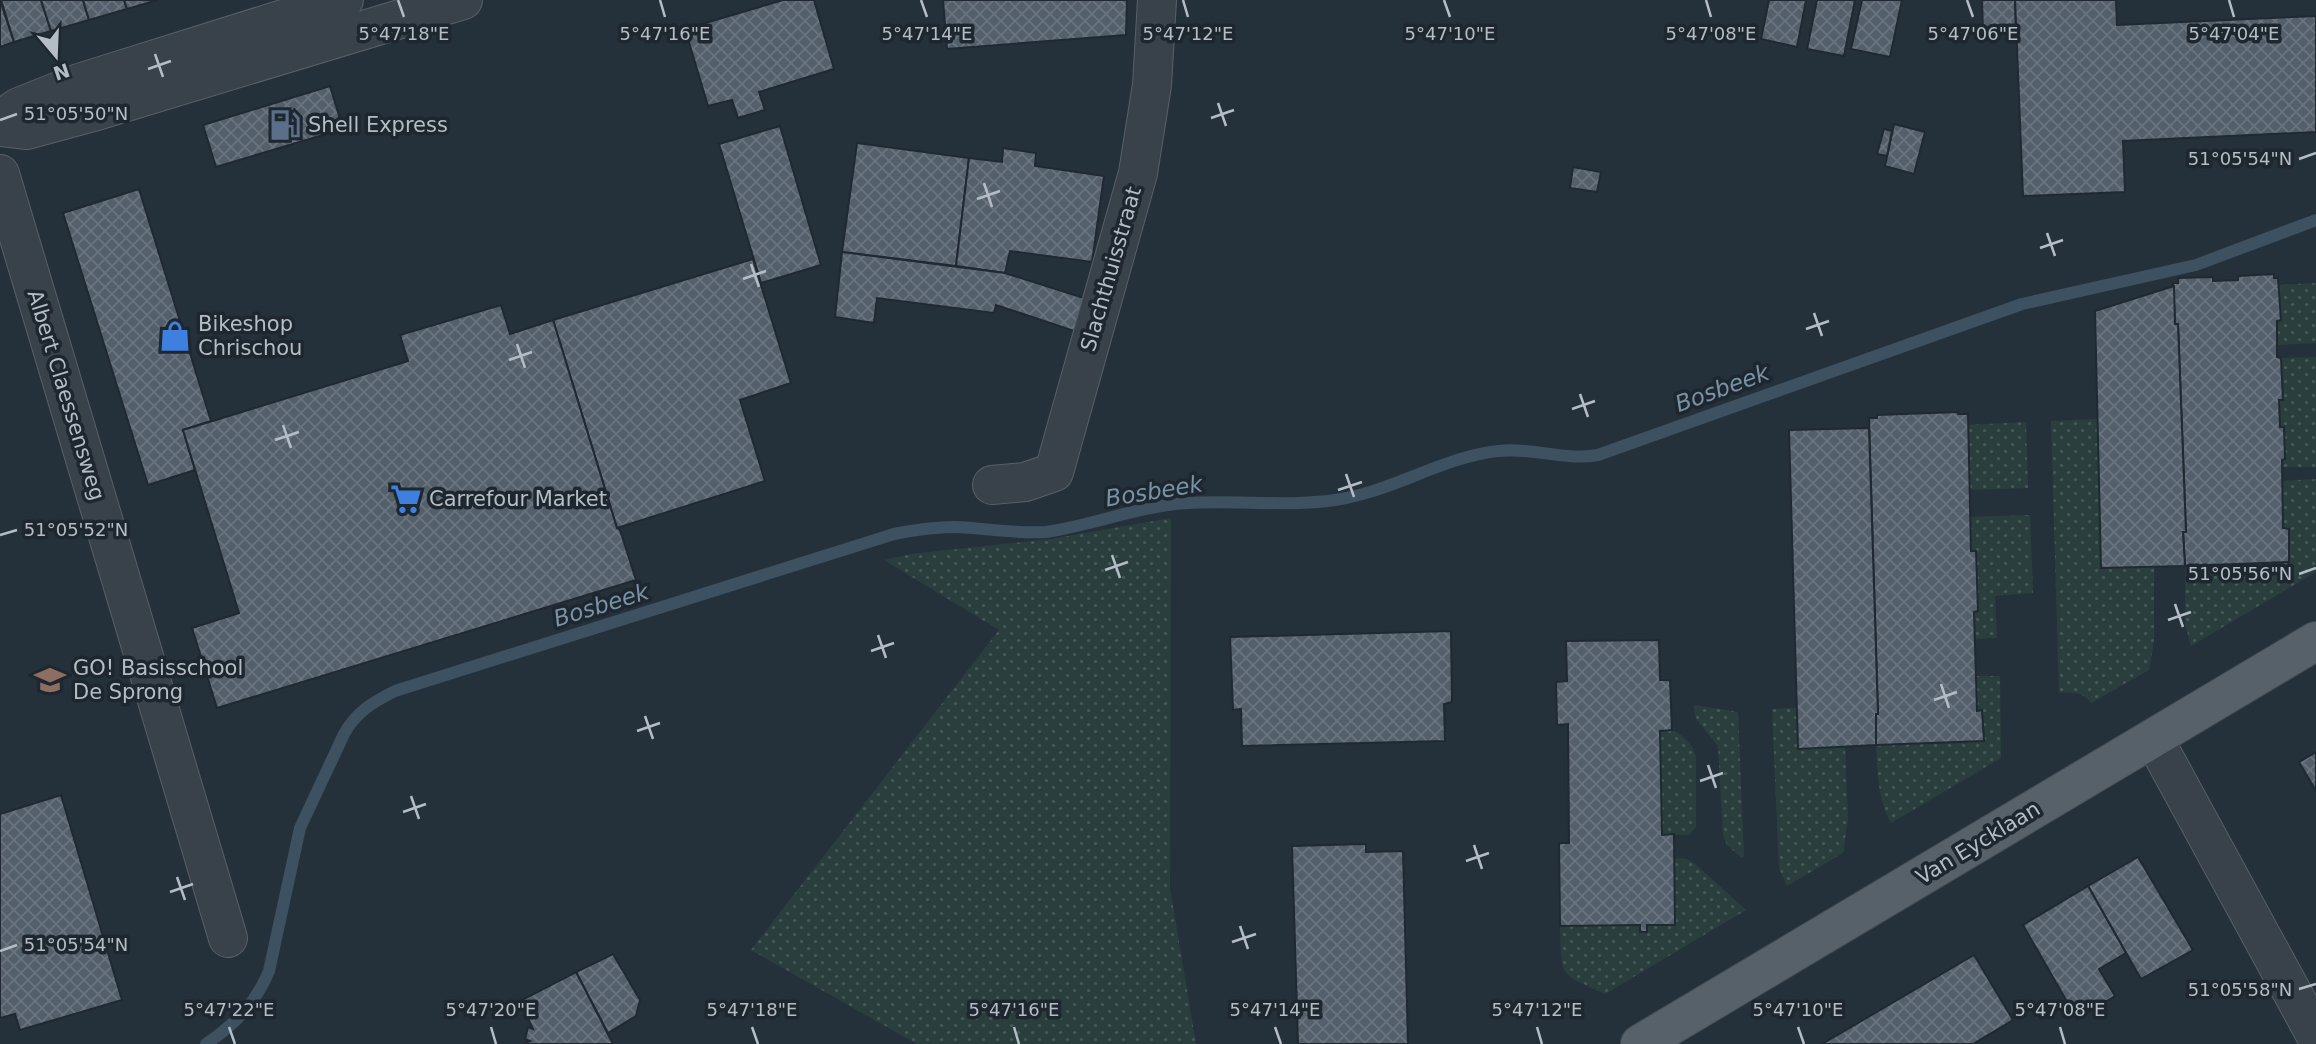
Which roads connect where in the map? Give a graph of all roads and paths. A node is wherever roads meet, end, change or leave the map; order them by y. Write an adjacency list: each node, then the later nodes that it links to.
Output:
1 (344, 0): 4 (street)
2 (463, 0): 5 (street)
3 (1157, 0): 7 (street, Slachthuisstraat)
4 (0, 120)
5 (0, 127)
6 (0, 174): 10 (street, Albert Claessensweg)
7 (992, 485)
8 (2316, 642): 9 (main road, Van Eycklaan)
9 (2154, 738): 11 (street); 12 (main road, Van Eycklaan)
10 (228, 938)
11 (2316, 1035)
12 (1640, 1044)

